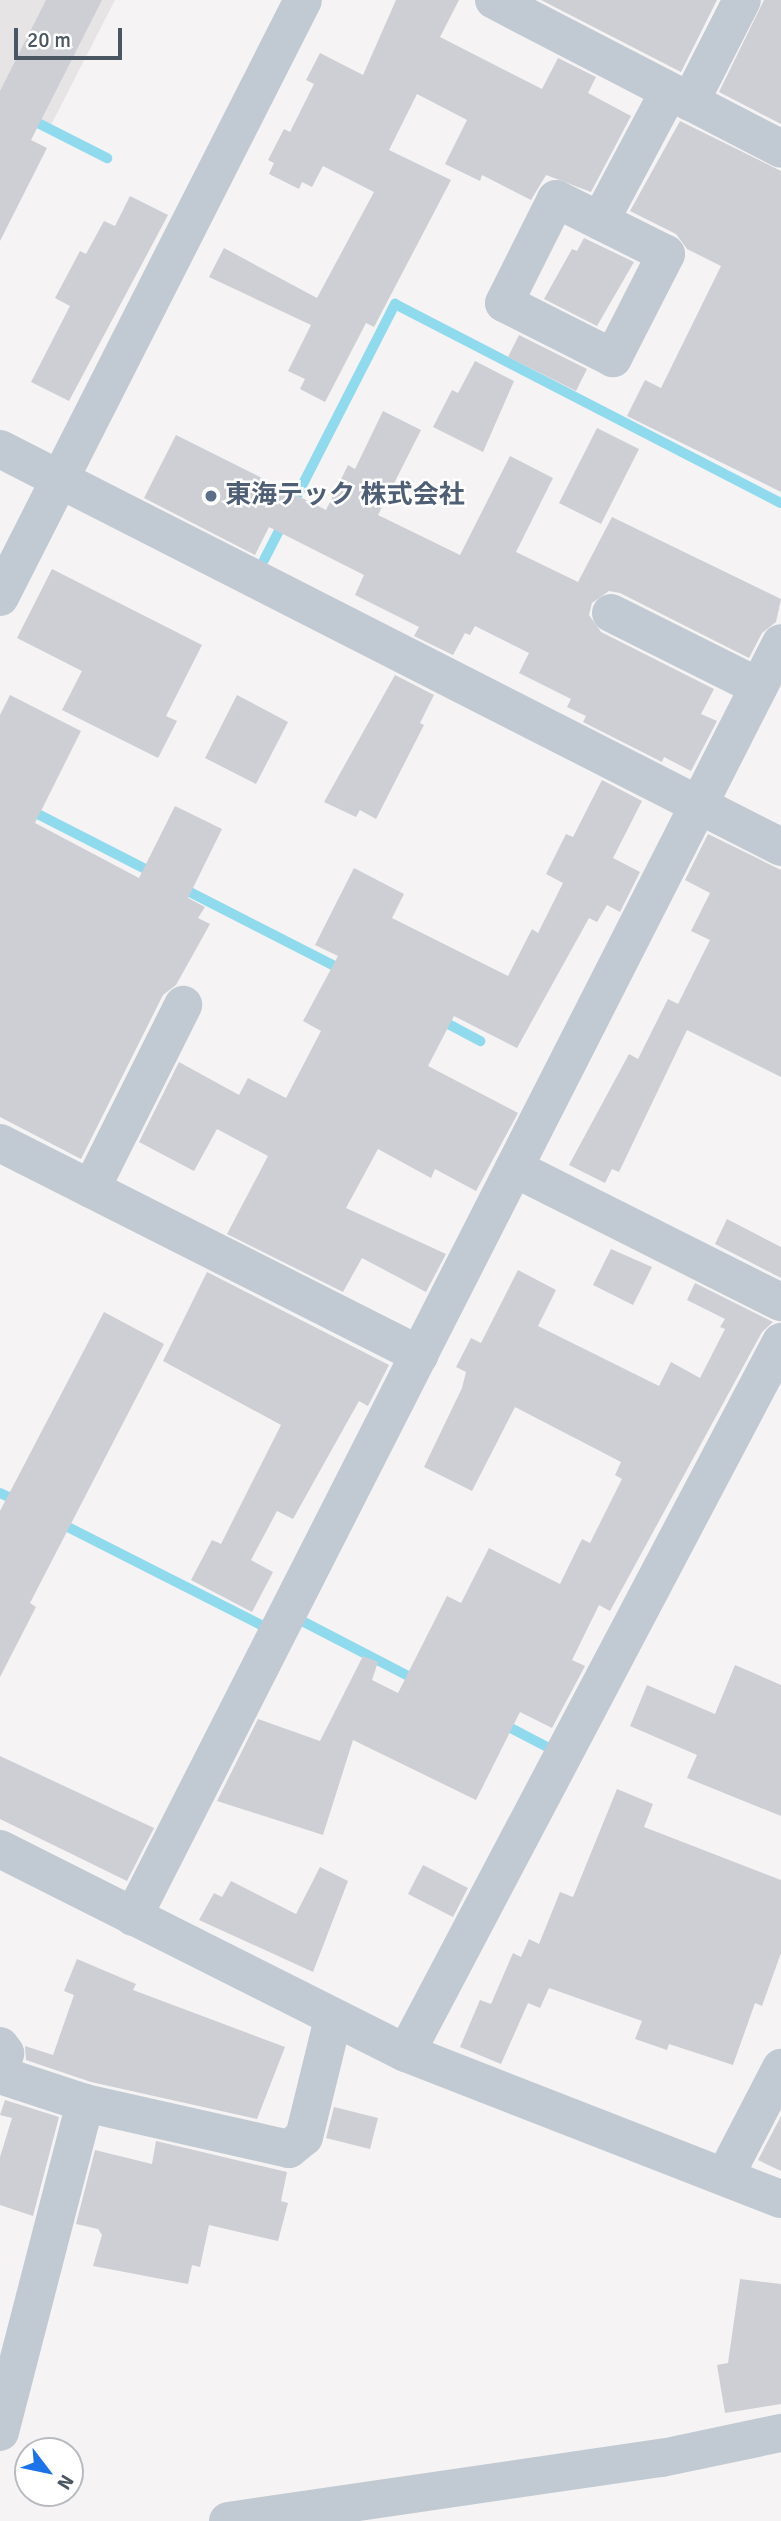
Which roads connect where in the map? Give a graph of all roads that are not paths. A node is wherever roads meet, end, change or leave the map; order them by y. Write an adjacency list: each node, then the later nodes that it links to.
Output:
1 (303, 0): 9 (street)
2 (494, 0): 4 (street)
3 (742, 0): 5 (street)
4 (557, 14): 5 (street)
5 (680, 96): 6 (street); 7 (street)
6 (781, 149)
7 (600, 221)
8 (0, 449): 9 (street)
9 (60, 480): 10 (street); 14 (street)
10 (0, 597)
11 (611, 613): 13 (street)
12 (781, 643): 13 (street)
13 (759, 687): 14 (street)
14 (699, 805): 15 (street); 18 (street)
15 (781, 847)
16 (183, 1005): 19 (street)
17 (0, 1143): 19 (street)
18 (514, 1168): 20 (street); 22 (street)
19 (91, 1189): 22 (street)
20 (781, 1302)
21 (781, 1342): 27 (street)
22 (419, 1355): 24 (street)
23 (0, 1849): 24 (street)
24 (133, 1917): 25 (street)
25 (333, 2019): 27 (street); 29 (street)
26 (0, 2046): 29 (street)
27 (406, 2053): 30 (street)
28 (781, 2068): 30 (street)
29 (85, 2103): 32 (street)
30 (725, 2176): 31 (street)
31 (781, 2199)
32 (0, 2432)
33 (781, 2433): 34 (street)
34 (228, 2521)

